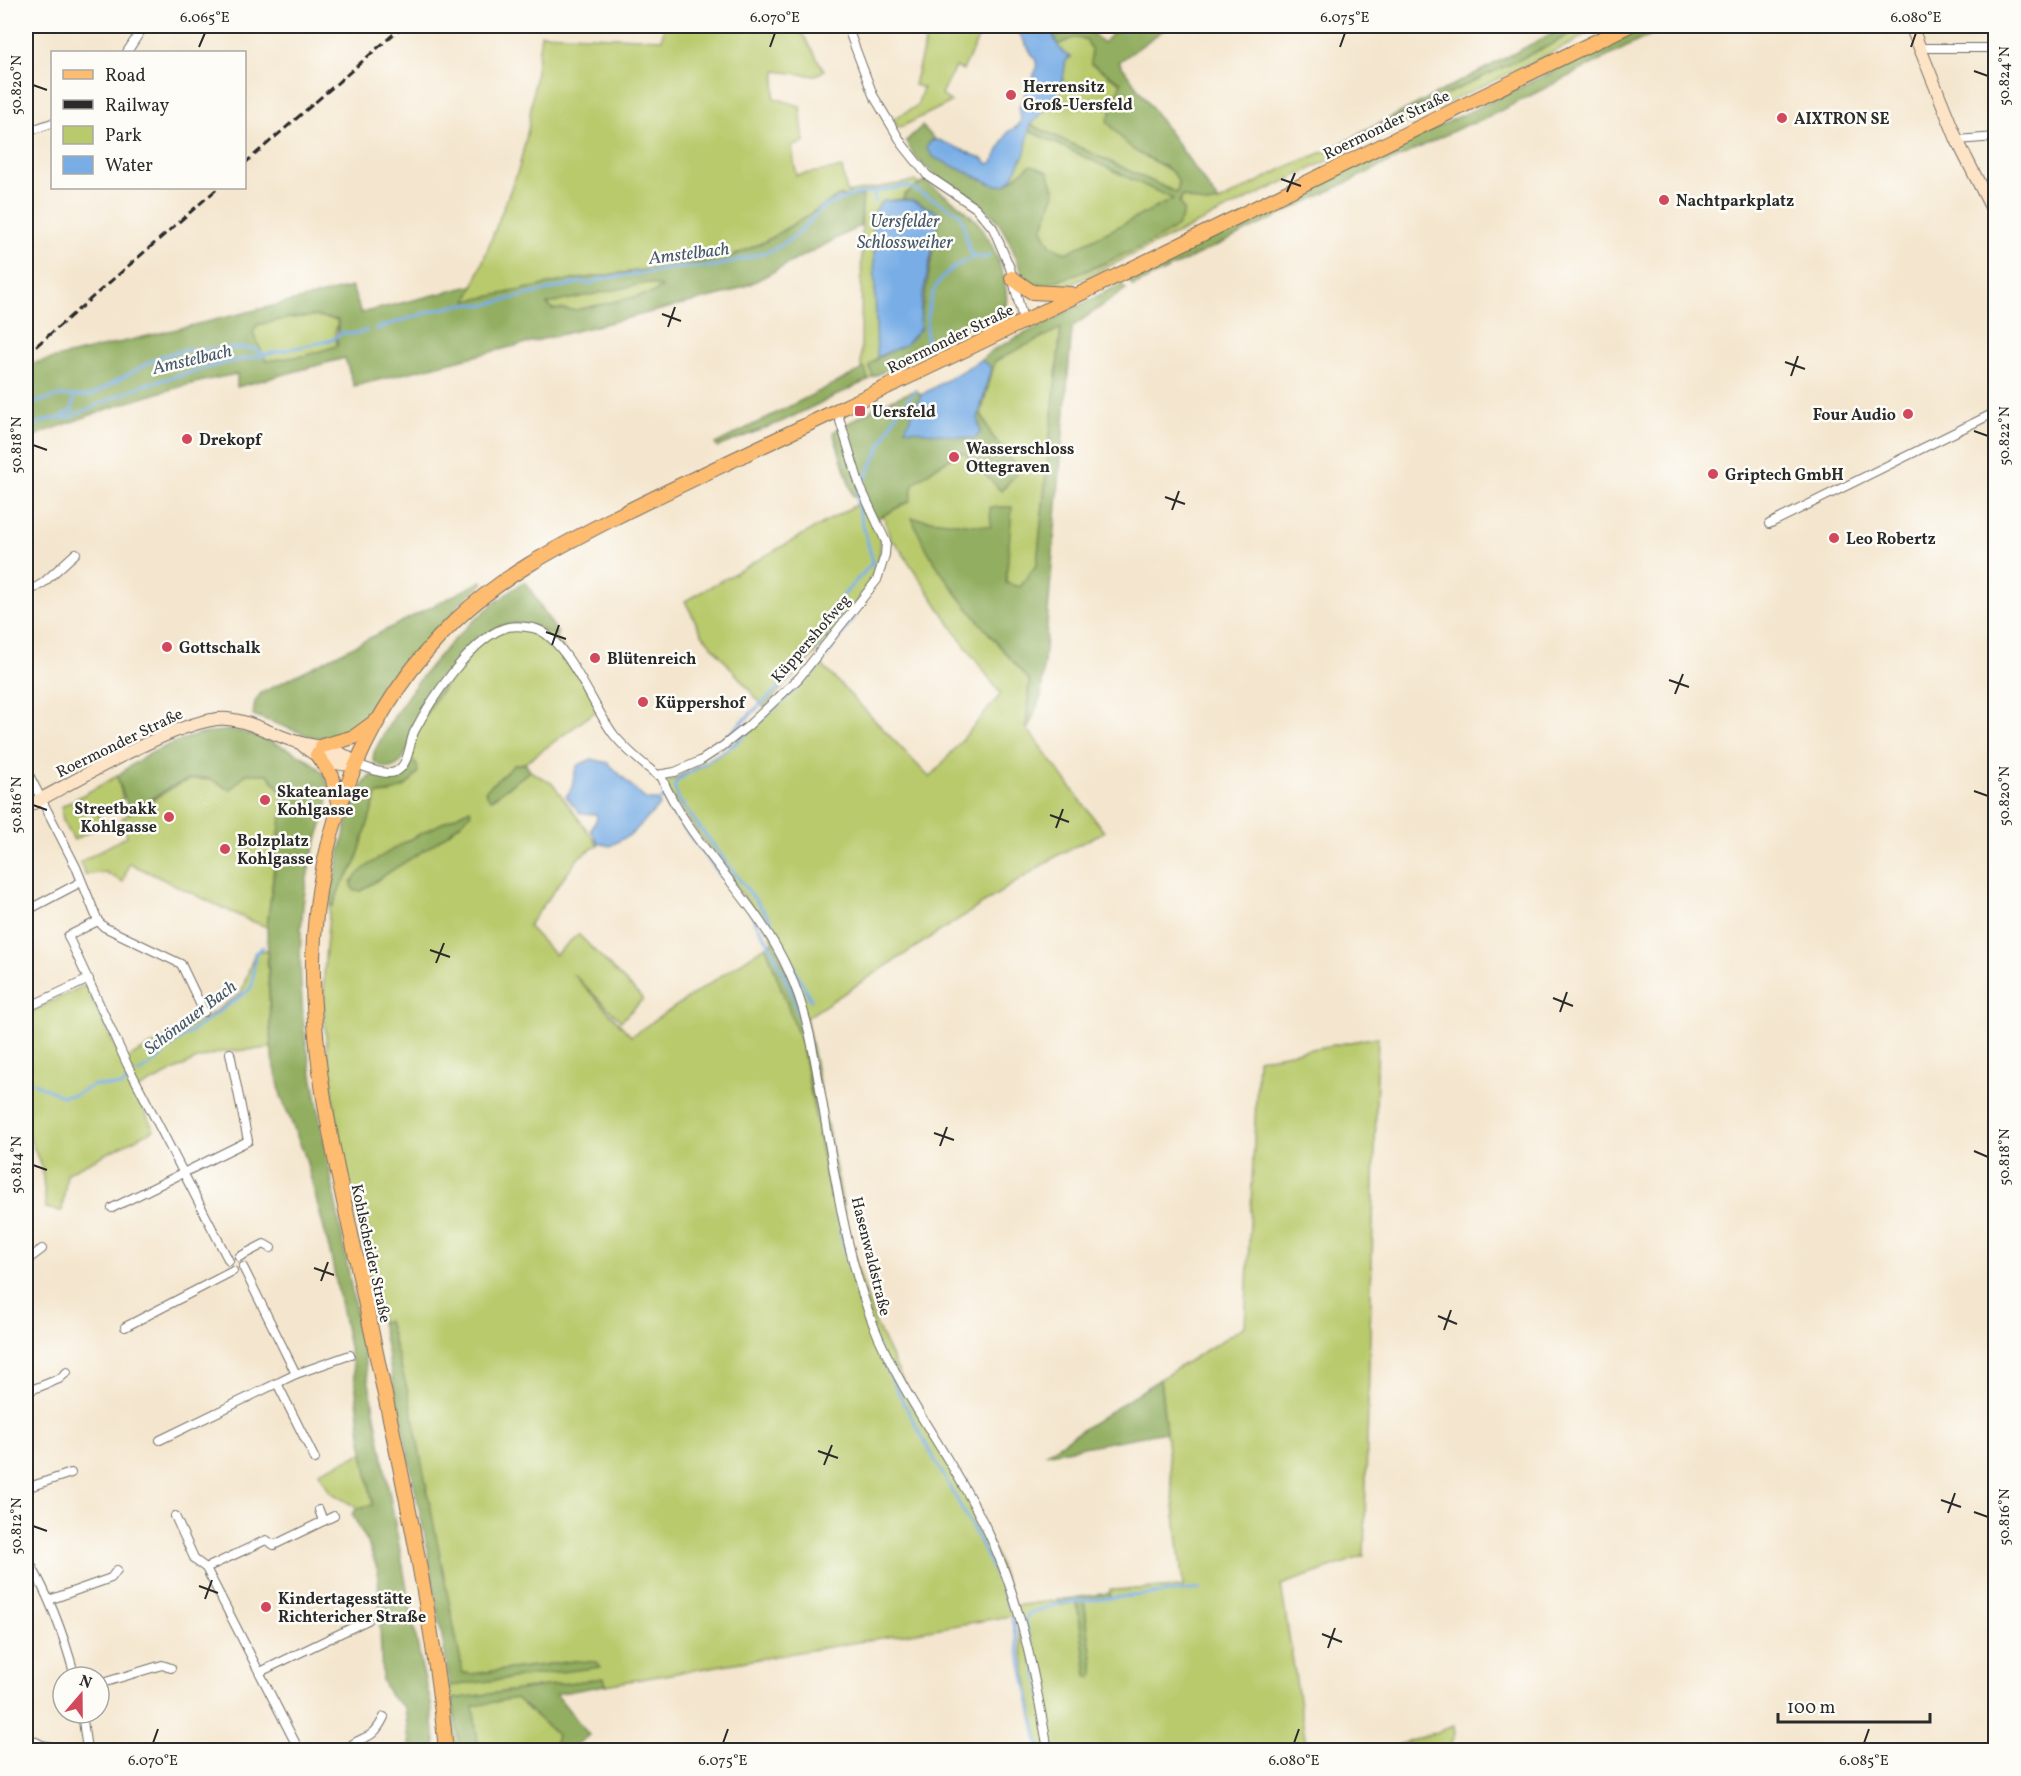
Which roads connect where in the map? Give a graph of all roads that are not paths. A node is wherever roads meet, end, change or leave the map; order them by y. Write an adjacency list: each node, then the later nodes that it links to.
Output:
1 (144, 26): 7 (street)
2 (847, 26): 13 (street)
3 (1628, 26): 14 (main road, Roermonder Straße)
4 (1911, 26): 5 (main road)
5 (1920, 48): 6 (street); 11 (main road)
6 (1995, 48)
7 (128, 51)
8 (51, 123): 9 (street)
9 (26, 132)
10 (1995, 137): 11 (street)
11 (1957, 140): 12 (main road)
12 (1995, 217)
13 (1012, 278): 14 (main road); 15 (street)
14 (1079, 293): 15 (main road, Roermonder Straße)
15 (1023, 320): 16 (main road, Roermonder Straße)
16 (837, 411): 21 (main road, Roermonder Straße); 25 (street, Küppershofweg)
17 (1995, 412): 18 (street)
18 (1769, 524)
19 (76, 553): 20 (street)
20 (26, 593)
21 (380, 718): 22 (main road); 23 (main road, Roermonder Straße)
22 (320, 750): 23 (main road, Roermonder Straße); 26 (main road, Roermonder Straße); 28 (main road)
23 (356, 764): 25 (street); 28 (main road, Kohlscheider Straße)
24 (26, 769): 26 (street)
25 (661, 776): 76 (street, Hasenwaldstraße)
26 (42, 798): 27 (main road, Roermonder Straße); 29 (street)
27 (26, 807)
28 (339, 807): 75 (main road, Kohlscheider Straße)
29 (81, 882): 30 (street); 31 (street)
30 (26, 911)
31 (98, 921): 32 (street); 34 (street)
32 (89, 979): 33 (street); 36 (street)
33 (26, 1008)
34 (204, 1012)
35 (230, 1053): 36 (street)
36 (181, 1172): 37 (street); 42 (street)
37 (112, 1208)
38 (271, 1248): 40 (street)
39 (42, 1249): 41 (street)
40 (239, 1257)
41 (26, 1261)
42 (229, 1261)
43 (243, 1267): 48 (street)
44 (232, 1271): 45 (street)
45 (125, 1327)
46 (350, 1355): 48 (street)
47 (67, 1372): 50 (street)
48 (296, 1374): 49 (street)
49 (277, 1383): 51 (street); 52 (street)
50 (26, 1392)
51 (160, 1440)
52 (315, 1459)
53 (71, 1473): 54 (street)
54 (26, 1488)
55 (319, 1510): 58 (street)
56 (175, 1516): 60 (street)
57 (334, 1516): 58 (street)
58 (323, 1521): 60 (street)
59 (26, 1557): 62 (street)
60 (206, 1568): 66 (street)
61 (117, 1570): 62 (street)
62 (49, 1600): 64 (street)
63 (368, 1620): 66 (street)
64 (72, 1665)
65 (171, 1668): 67 (street)
66 (260, 1672): 73 (street)
67 (111, 1680)
68 (384, 1717): 74 (street)
69 (84, 1725): 72 (street)
70 (26, 1737): 71 (street)
71 (66, 1750)
72 (87, 1750)
73 (299, 1750)
74 (346, 1750)
75 (447, 1750)
76 (1048, 1750)

